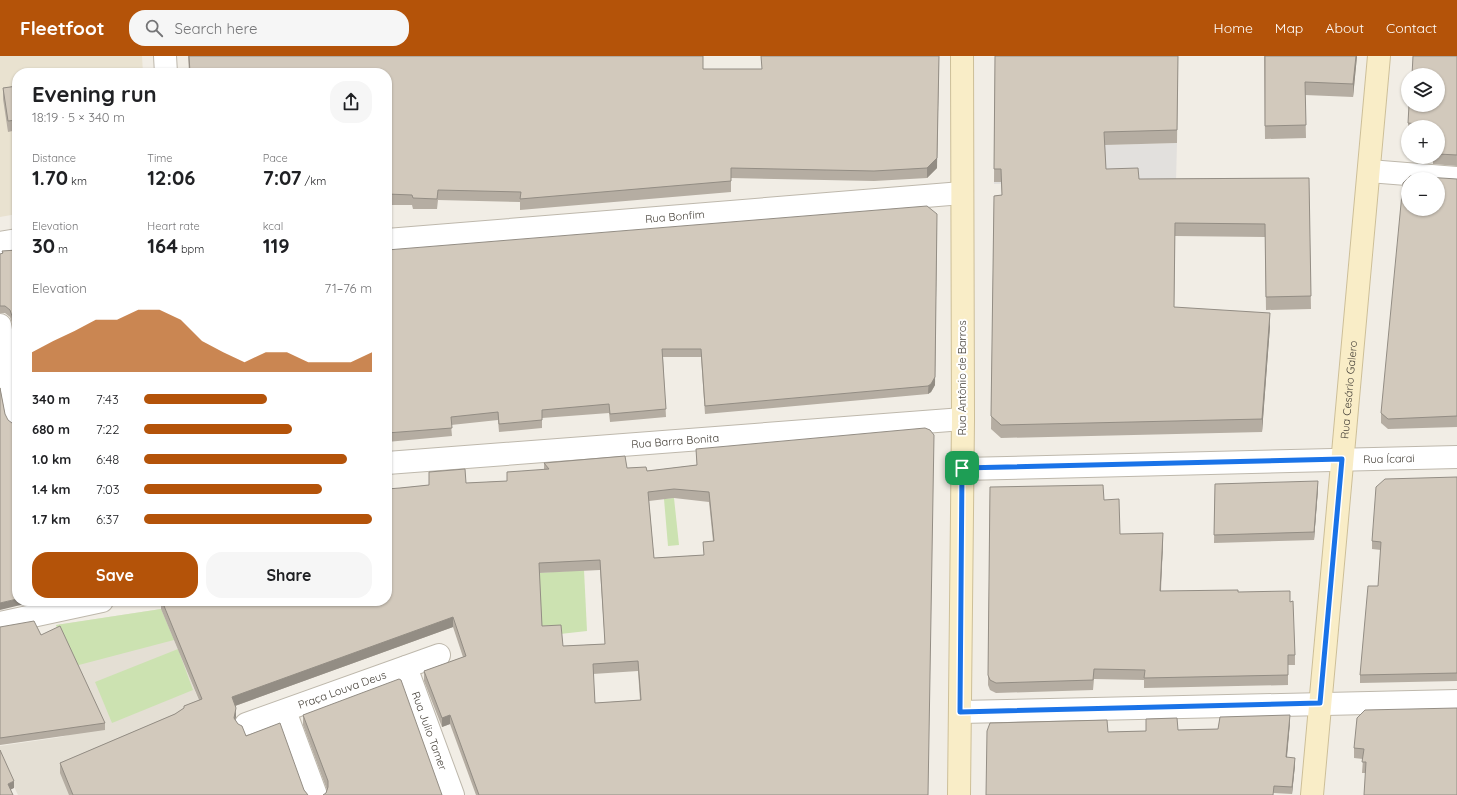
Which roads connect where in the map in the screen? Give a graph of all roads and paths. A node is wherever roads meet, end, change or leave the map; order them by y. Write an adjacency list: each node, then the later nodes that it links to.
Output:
1 (165, 56): 4 (street)
2 (962, 56): 7 (main road, Rua Antônio de Barros)
3 (1379, 56): 5 (main road, Rua Cesário Galero)
4 (166, 68)
5 (1369, 171): 6 (street); 15 (main road, Rua Cesário Galero)
6 (1457, 178)
7 (962, 194): 8 (street, Rua Bonfim); 13 (main road, Rua Antônio de Barros)
8 (392, 240)
9 (12, 241): 10 (street)
10 (0, 243)
11 (0, 325): 12 (street)
12 (12, 391)
13 (963, 419): 16 (street, Rua Barra Bonita); 17 (main road, Rua Antônio de Barros)
14 (1457, 457): 15 (street, Rua Ícarai)
15 (1342, 459): 17 (street, Rua Ícarai); 23 (main road, Rua Cesário Galero)
16 (392, 463)
17 (962, 468): 25 (main road, Rua Antônio de Barros)
18 (51, 606): 19 (street)
19 (0, 622)
20 (439, 655): 21 (street, Praça Louva Deus)
21 (406, 667): 24 (street, Praça Louva Deus); 28 (street, Rua Julio Tamer)
22 (1457, 701): 23 (street)
23 (1320, 703): 25 (street); 30 (main road, Rua Cesário Galero)
24 (284, 711): 26 (street, Praça Louva Deus); 27 (street)
25 (960, 712): 29 (main road, Rua Antônio de Barros)
26 (246, 724)
27 (316, 795)
28 (453, 795)
29 (959, 795)
30 (1312, 795)

